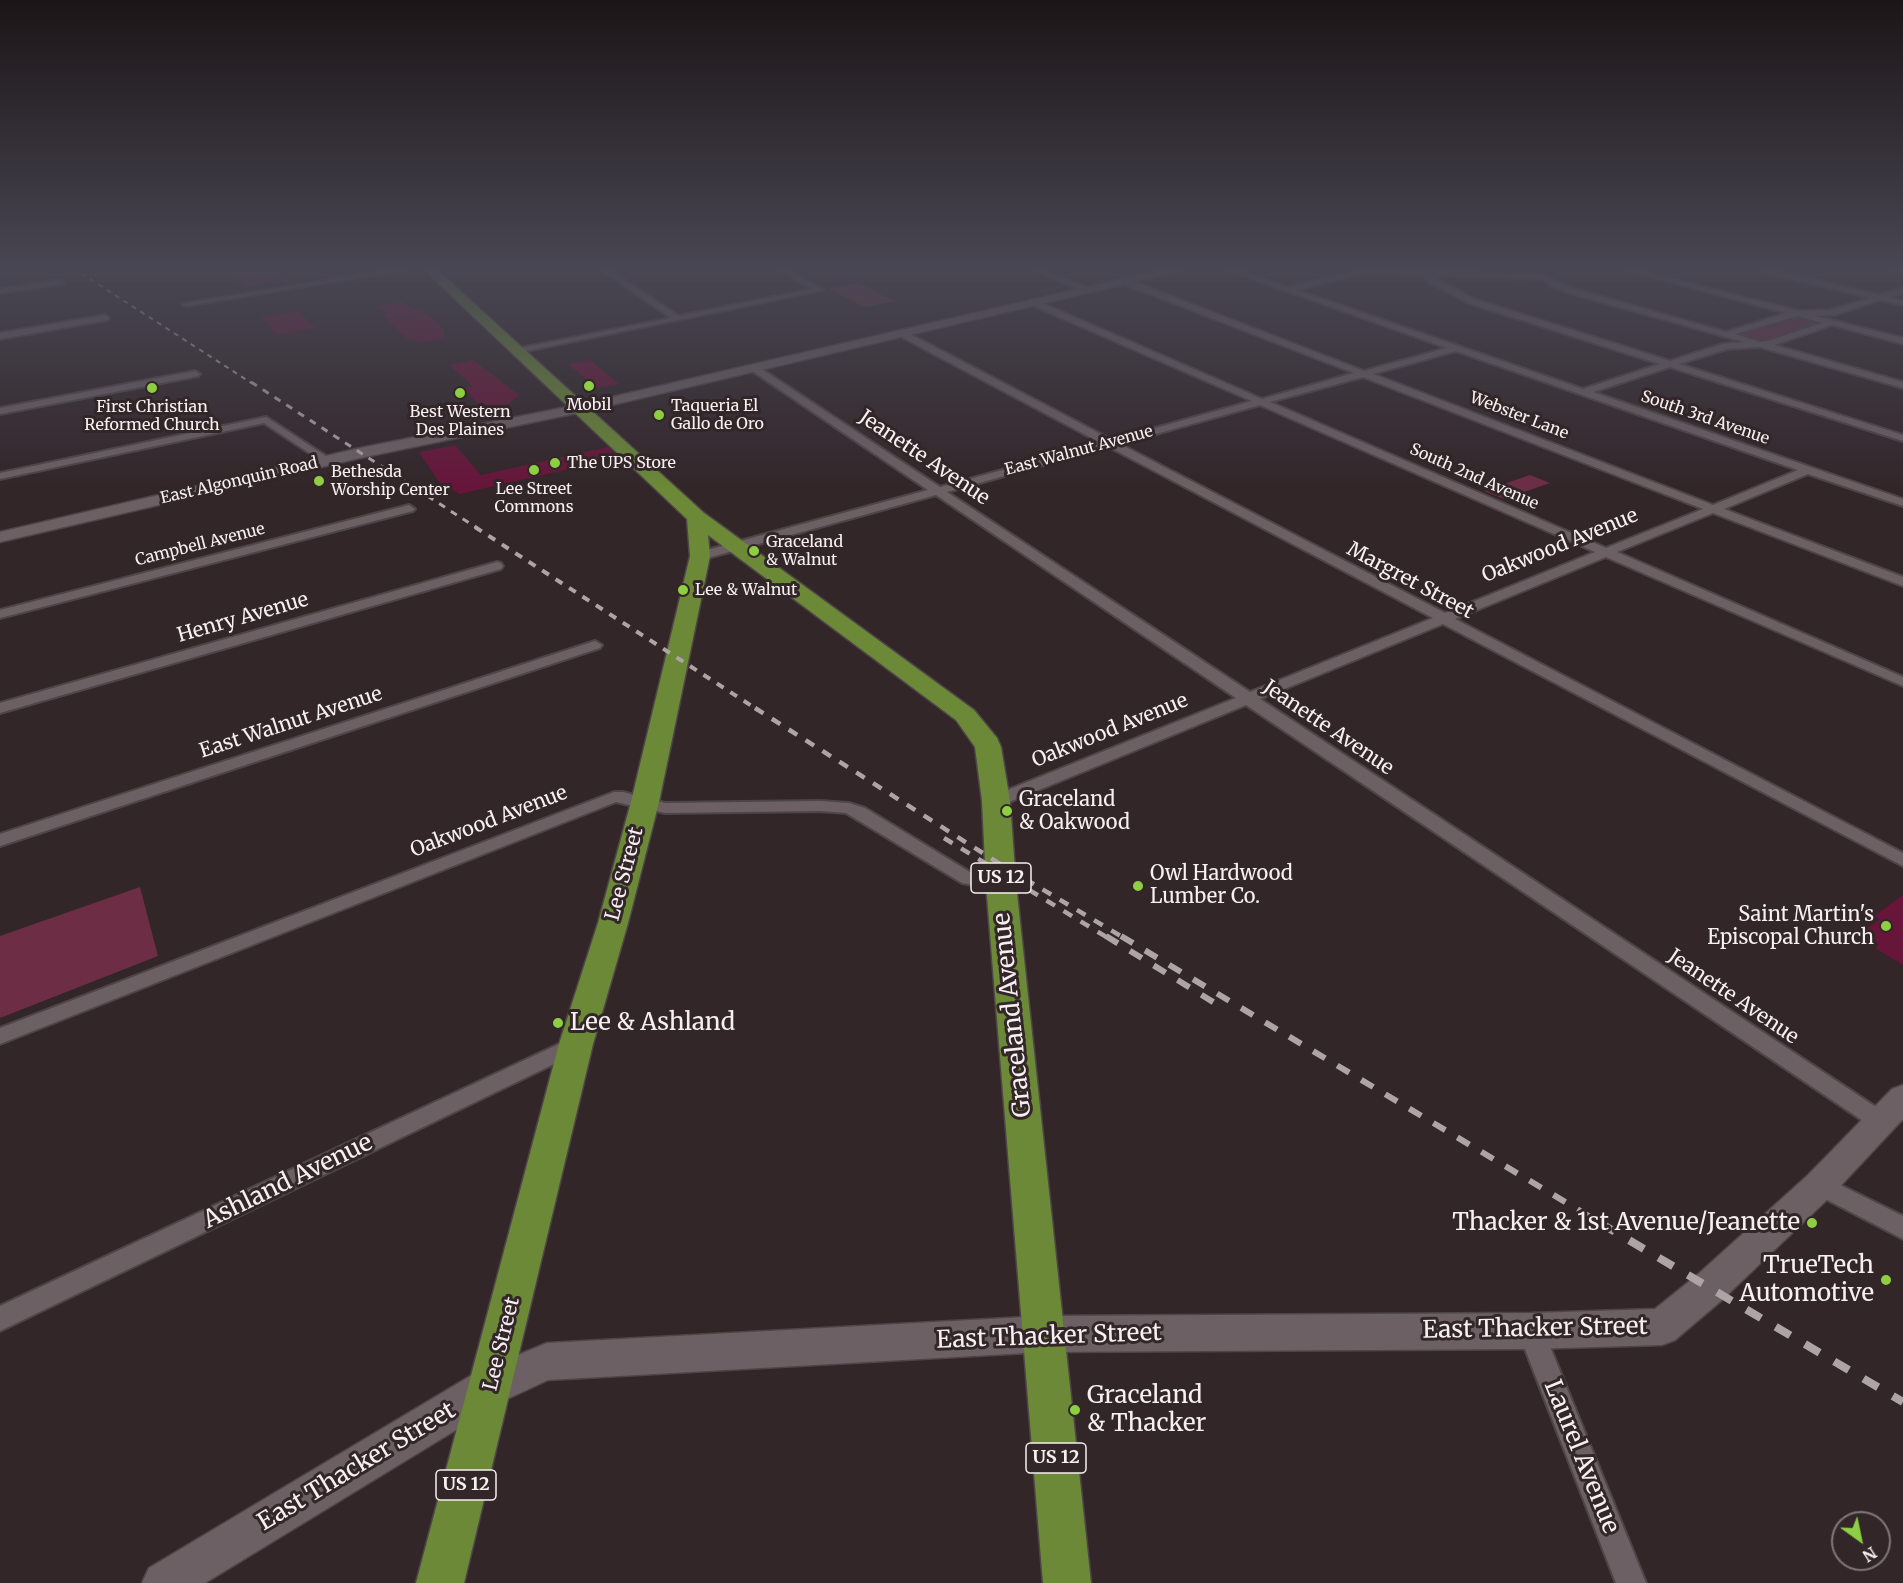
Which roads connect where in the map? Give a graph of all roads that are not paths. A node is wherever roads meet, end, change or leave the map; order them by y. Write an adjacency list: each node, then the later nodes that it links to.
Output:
1 (510, 342): 15 (main road, US 12)
2 (565, 342): 15 (street)
3 (864, 342): 17 (street, East Algonquin Road)
4 (918, 342): 26 (street, Margret Street)
5 (1124, 342): 22 (street, South 2nd Avenue)
6 (1284, 342): 18 (street, Webster Lane)
7 (1440, 342): 14 (street, South 3rd Avenue)
8 (1596, 342): 16 (street)
9 (1731, 342): 13 (street)
10 (1750, 342): 12 (street)
11 (1774, 342): 12 (street)
12 (1760, 345): 13 (street); 20 (street)
13 (1726, 346): 16 (street)
14 (1457, 348): 18 (street, East Walnut Avenue); 21 (street, South 3rd Avenue)
15 (520, 351): 23 (main road, US 12)
16 (1668, 365): 21 (street); 25 (street)
17 (754, 368): 23 (street, East Algonquin Road); 30 (street, Jeanette Avenue)
18 (1366, 373): 22 (street, East Walnut Avenue); 32 (street, Webster Lane)
19 (195, 374): 24 (street)
20 (1903, 385)
21 (1583, 392): 28 (street, South 3rd Avenue)
22 (1261, 401): 26 (street, East Walnut Avenue); 37 (street, South 2nd Avenue)
23 (582, 408): 27 (street, East Algonquin Road); 34 (main road, US 12)
24 (0, 411)
25 (1903, 438)
26 (1109, 443): 30 (street, East Walnut Avenue); 42 (street, Margret Street)
27 (327, 460): 29 (street); 35 (street, East Algonquin Road)
28 (1808, 470): 31 (street, South 3rd Avenue); 32 (street, Oakwood Avenue)
29 (0, 476)
30 (936, 491): 36 (street, East Walnut Avenue); 45 (street, Jeanette Avenue)
31 (1903, 503)
32 (1712, 508): 37 (street, Oakwood Avenue); 40 (street, Webster Lane)
33 (409, 509): 41 (street, Campbell Avenue)
34 (697, 518): 36 (main road, Graceland Avenue / US 12); 38 (main road, Lee Street / US 12)
35 (0, 537)
36 (734, 546): 38 (street, East Walnut Avenue); 47 (main road, Graceland Avenue / US 12)
37 (1603, 552): 42 (street, Oakwood Avenue); 44 (street, South 2nd Avenue)
38 (700, 556): 48 (main road, Lee Street / US 12)
39 (497, 566): 46 (street, Henry Avenue)
40 (1903, 582)
41 (0, 614)
42 (1442, 619): 45 (street, Oakwood Avenue); 50 (street, Margret Street)
43 (595, 645): 49 (street, East Walnut Avenue)
44 (1903, 682)
45 (1248, 699): 47 (street, Oakwood Avenue); 54 (street, Jeanette Avenue)
46 (0, 708)
47 (996, 801): 51 (main road, Graceland Avenue / US 12)
48 (645, 802): 51 (street, Oakwood Avenue); 52 (street, Oakwood Avenue); 53 (main road, Lee Street / US 12)
49 (0, 840)
50 (1903, 860)
51 (1000, 884): 59 (main road, Graceland Avenue / US 12)
52 (0, 1036)
53 (576, 1044): 57 (street, Ashland Avenue); 60 (main road, Lee Street / US 12)
54 (1892, 1110): 55 (street, East Thacker Street)
55 (1820, 1185): 56 (street); 58 (street, East Thacker Street)
56 (1903, 1228)
57 (0, 1319)
58 (1532, 1331): 59 (street, East Thacker Street); 64 (street, Laurel Avenue)
59 (1045, 1334): 60 (street, East Thacker Street); 63 (main road, Graceland Avenue / US 12)
60 (491, 1386): 61 (street, East Thacker Street); 62 (main road, Lee Street / US 12)
61 (164, 1583)
62 (441, 1583)
63 (1067, 1583)
64 (1631, 1583)

